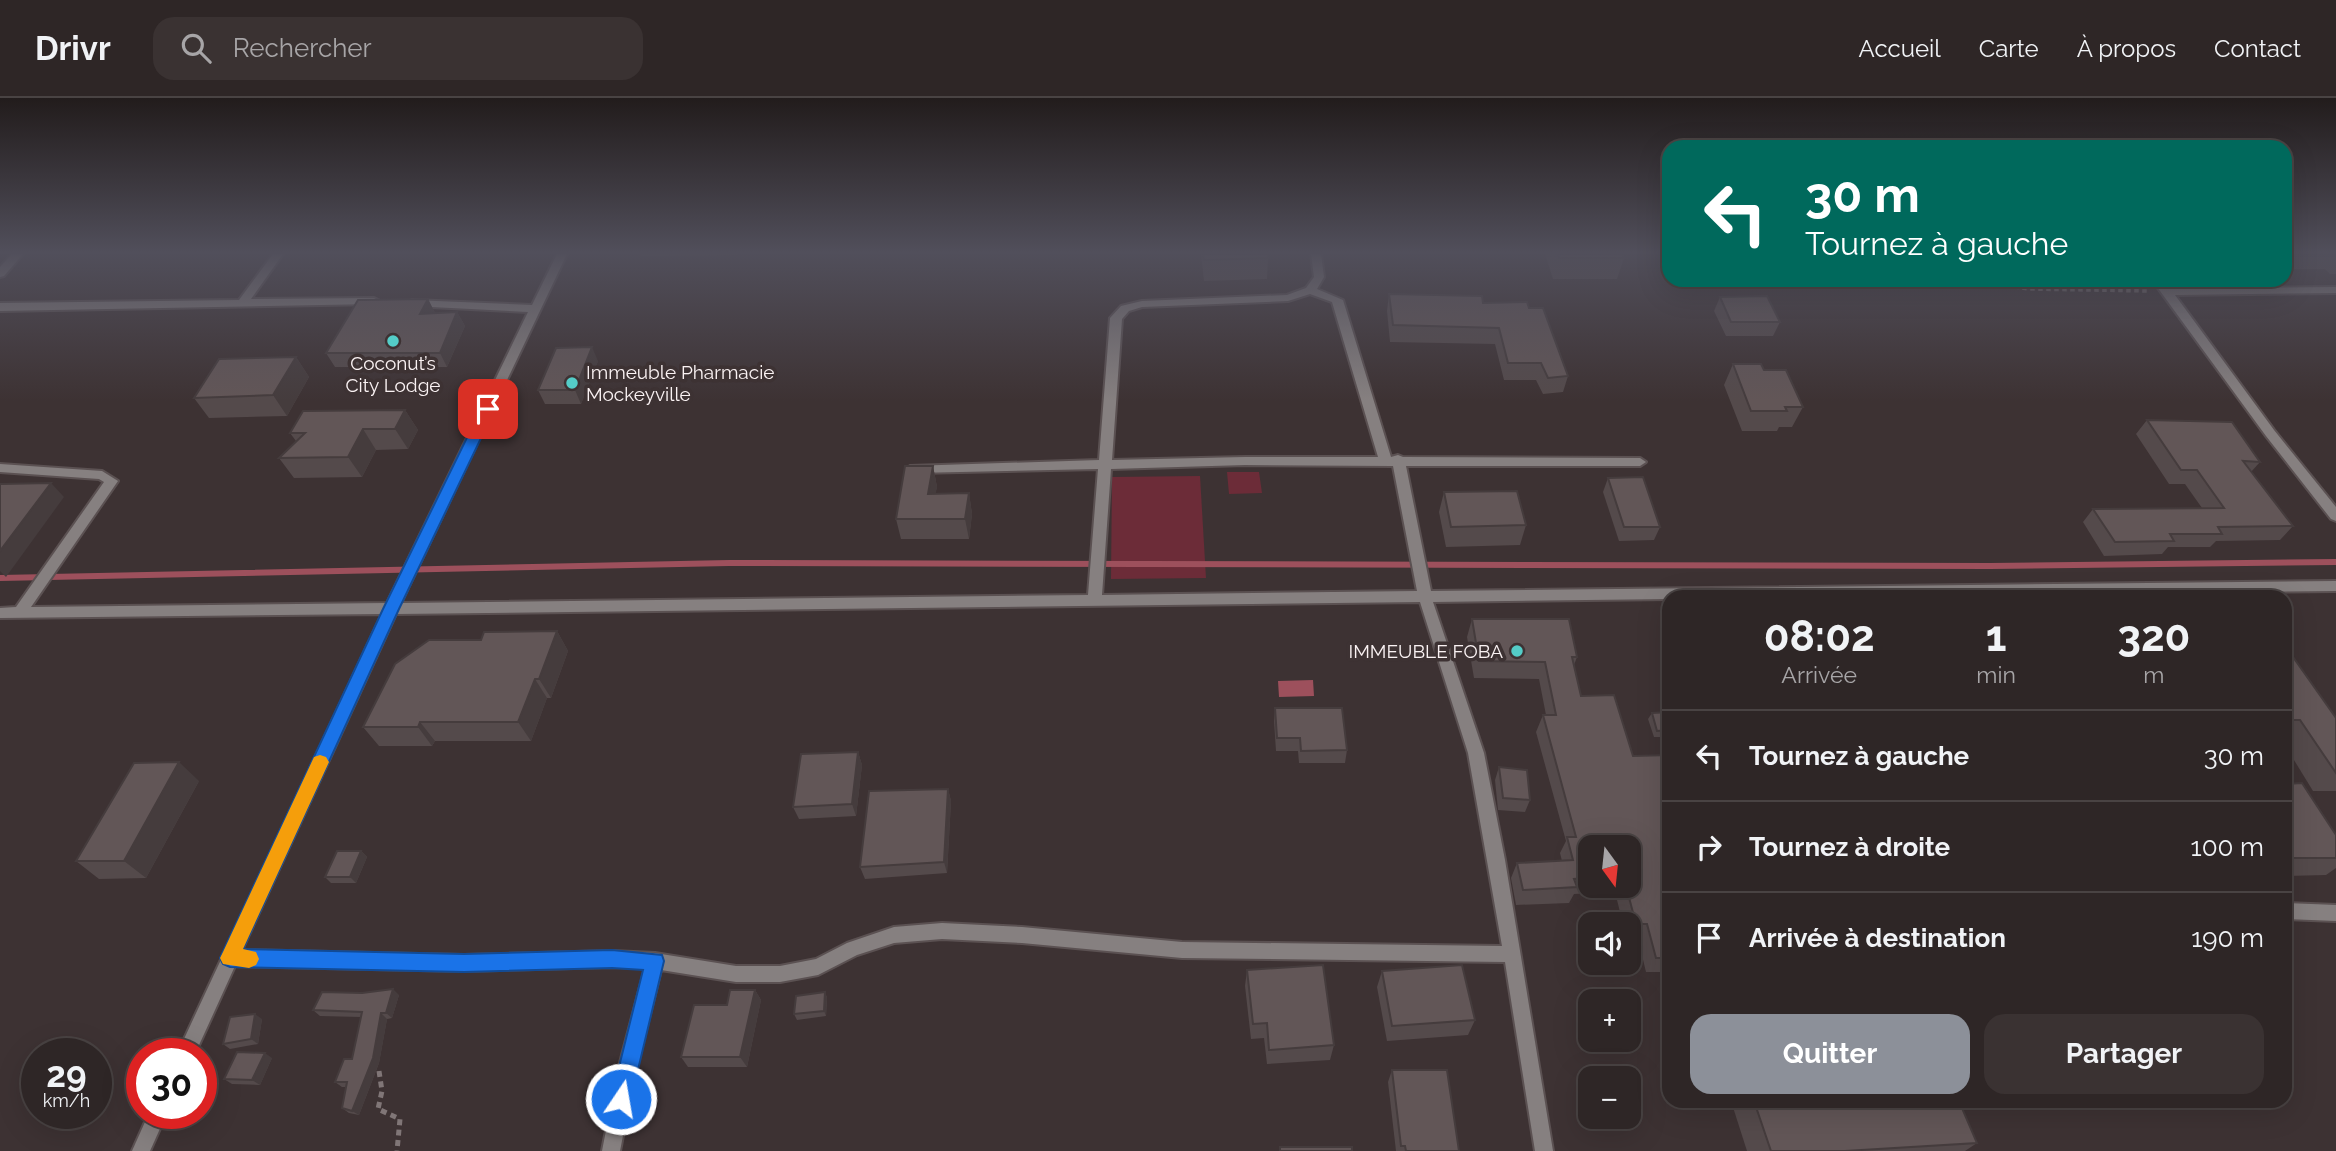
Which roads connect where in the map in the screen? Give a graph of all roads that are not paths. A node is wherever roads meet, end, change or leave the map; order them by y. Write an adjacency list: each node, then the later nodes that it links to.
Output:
1 (208, 303): 7 (street)
2 (414, 303): 8 (street)
3 (540, 303): 8 (street)
4 (1163, 303): 11 (street)
5 (1338, 303): 9 (street)
6 (2176, 303): 14 (street)
7 (0, 307)
8 (537, 309): 20 (street)
9 (1392, 459): 10 (street); 11 (street); 18 (street)
10 (1640, 462)
11 (1105, 464): 13 (street); 19 (street)
12 (0, 468): 22 (street)
13 (913, 469)
14 (2336, 516)
15 (2336, 586): 16 (street)
16 (2084, 590)
17 (1662, 596): 18 (street)
18 (1425, 597): 19 (street); 25 (street)
19 (1096, 600): 20 (street)
20 (391, 609): 22 (street); 26 (street)
21 (0, 613): 22 (street)
22 (20, 613)
23 (2292, 911): 24 (street)
24 (2336, 913)
25 (1512, 954): 27 (street); 32 (street)
26 (230, 958): 27 (street); 28 (street)
27 (655, 961): 31 (street)
28 (193, 1038)
29 (151, 1129): 30 (street)
30 (141, 1151)
31 (611, 1151)
32 (1544, 1151)

